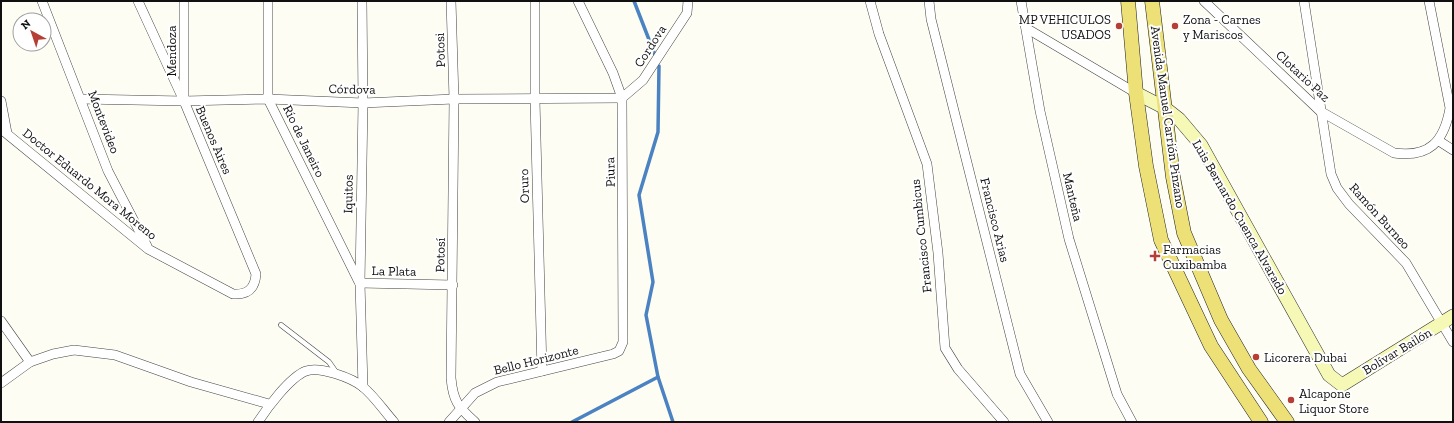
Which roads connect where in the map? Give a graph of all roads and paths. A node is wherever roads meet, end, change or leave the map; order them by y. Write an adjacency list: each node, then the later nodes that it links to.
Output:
1 (42, 1): 21 (street, Montevideo)
2 (138, 1): 26 (street, Buenos Aires)
3 (184, 1): 26 (street, Mendoza)
4 (268, 1): 23 (street, Río de Janeiro)
5 (362, 1): 27 (street, Iquitos)
6 (451, 1): 22 (street, Potosi)
7 (536, 1): 24 (street, Oruro)
8 (578, 1): 20 (street, Piura)
9 (688, 1): 20 (street, Cordova)
10 (870, 1): 56 (street, Francisco Cumbicus)
11 (929, 1): 57 (street, Francisco Arias)
12 (1021, 1): 18 (street, Manteña)
13 (1128, 1): 19 (main road, Avenida Manuel Carrión Pinzano)
14 (1152, 1): 28 (main road, Avenida Manuel Carrión Pinzano)
15 (1204, 1): 29 (street, Clotario Paz)
16 (1304, 1): 29 (street, Ramón Burneo)
17 (1429, 1): 31 (street)
18 (1026, 28): 19 (street, Luis Bernardo Cuenca Alvarado); 58 (street, Manteña)
19 (1136, 93): 28 (street, Luis Bernardo Cuenca Alvarado); 59 (main road, Avenida Manuel Carrión Pinzano)
20 (622, 98): 24 (street, Córdova); 42 (street, Piura)
21 (81, 99): 26 (street, Córdova); 33 (street, Montevideo)
22 (454, 99): 24 (street, Córdova); 27 (street, Córdova); 35 (street, Potosí)
23 (268, 100): 26 (street, Córdova); 27 (street, Córdova); 34 (street, Río de Janeiro)
24 (534, 100): 44 (street, Oruro)
25 (1, 101): 30 (street)
26 (184, 101): 36 (street, Buenos Aires)
27 (363, 103): 34 (street, Iquitos)
28 (1165, 108): 47 (street, Luis Bernardo Cuenca Alvarado); 51 (main road, Avenida Manuel Carrión Pinzano)
29 (1320, 111): 31 (street, Clotario Paz); 39 (street, Ramón Burneo)
30 (4, 131): 33 (street, Doctor Eduardo Mora Moreno)
31 (1439, 141): 32 (street)
32 (1453, 150)
33 (148, 249): 36 (street, Doctor Eduardo Mora Moreno)
34 (360, 283): 35 (street, La Plata); 48 (street, Iquitos)
35 (452, 285): 50 (street, Potosí)
36 (251, 290)
37 (1453, 316): 39 (street, Bolívar Bailón)
38 (1, 321): 43 (street)
39 (1441, 324): 41 (street, Ramón Burneo); 47 (street, Bolívar Bailón)
40 (281, 325): 45 (lane)
41 (1453, 342)
42 (619, 351): 44 (street, Bello Horizonte)
43 (30, 362): 46 (street); 49 (street)
44 (542, 371): 50 (street, Bello Horizonte)
45 (337, 374): 48 (street); 49 (street)
46 (1, 383)
47 (1342, 385)
48 (363, 387): 53 (street)
49 (269, 404): 52 (street)
50 (460, 408): 54 (street, Bello Horizonte); 55 (street)
51 (1284, 421)
52 (258, 422)
53 (394, 422)
54 (449, 422)
55 (475, 422)
56 (1004, 422)
57 (1048, 422)
58 (1132, 422)
59 (1261, 422)

